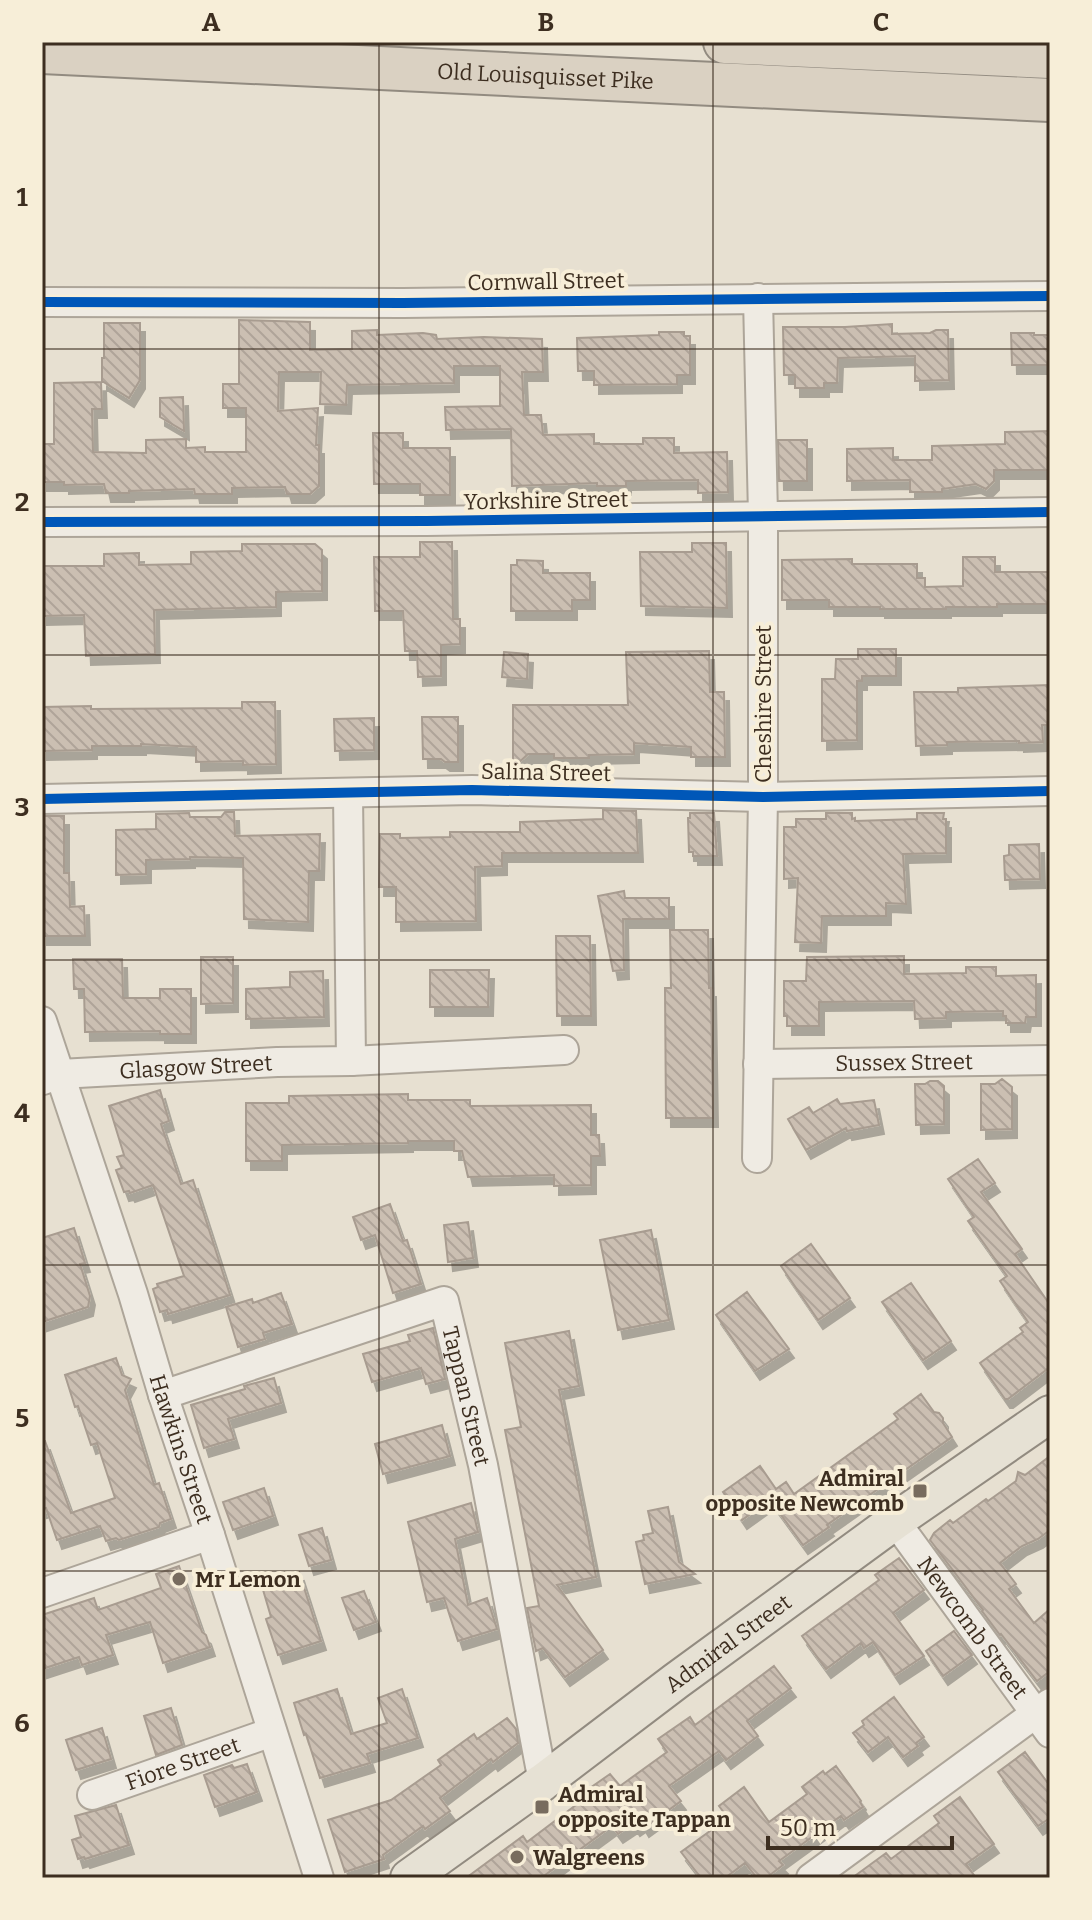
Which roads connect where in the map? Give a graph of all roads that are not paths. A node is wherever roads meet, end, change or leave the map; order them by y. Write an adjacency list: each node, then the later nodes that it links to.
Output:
1 (725, 42): 3 (highway)
2 (42, 52): 4 (highway, Old Louisquisset Pike)
3 (1050, 57)
4 (1050, 100)
5 (1050, 296): 6 (street, Cornwall Street)
6 (758, 298): 7 (street, Cornwall Street); 9 (street, Cheshire Street)
7 (42, 302)
8 (1050, 512): 9 (street, Yorkshire Street)
9 (763, 515): 10 (street, Yorkshire Street); 13 (street, Cheshire Street)
10 (42, 522)
11 (1050, 791): 13 (street, Salina Street)
12 (348, 793): 13 (street, Salina Street); 14 (street, Salina Street); 18 (street)
13 (763, 797): 19 (street, Cheshire Street)
14 (42, 799)
15 (42, 1021): 20 (street, Hawkins Street)
16 (564, 1050): 18 (street, Glasgow Street)
17 (1050, 1060): 19 (street, Sussex Street)
18 (351, 1061): 20 (street, Glasgow Street)
19 (758, 1064): 21 (street, Cheshire Street)
20 (51, 1077): 22 (street, Hawkins Street)
21 (757, 1158)
22 (163, 1395): 25 (street, Hawkins Street); 29 (street, Tappan Street)
23 (1050, 1414): 24 (main road, Admiral Street)
24 (895, 1521): 27 (street, Newcomb Street); 29 (main road, Admiral Street)
25 (210, 1535): 26 (street); 28 (street, Hawkins Street)
26 (42, 1593)
27 (1045, 1716): 33 (street)
28 (272, 1732): 30 (street, Fiore Street); 31 (street, Hawkins Street)
29 (543, 1782): 32 (main road, Admiral Street)
30 (92, 1795)
31 (319, 1878)
32 (409, 1878)
33 (811, 1878)

